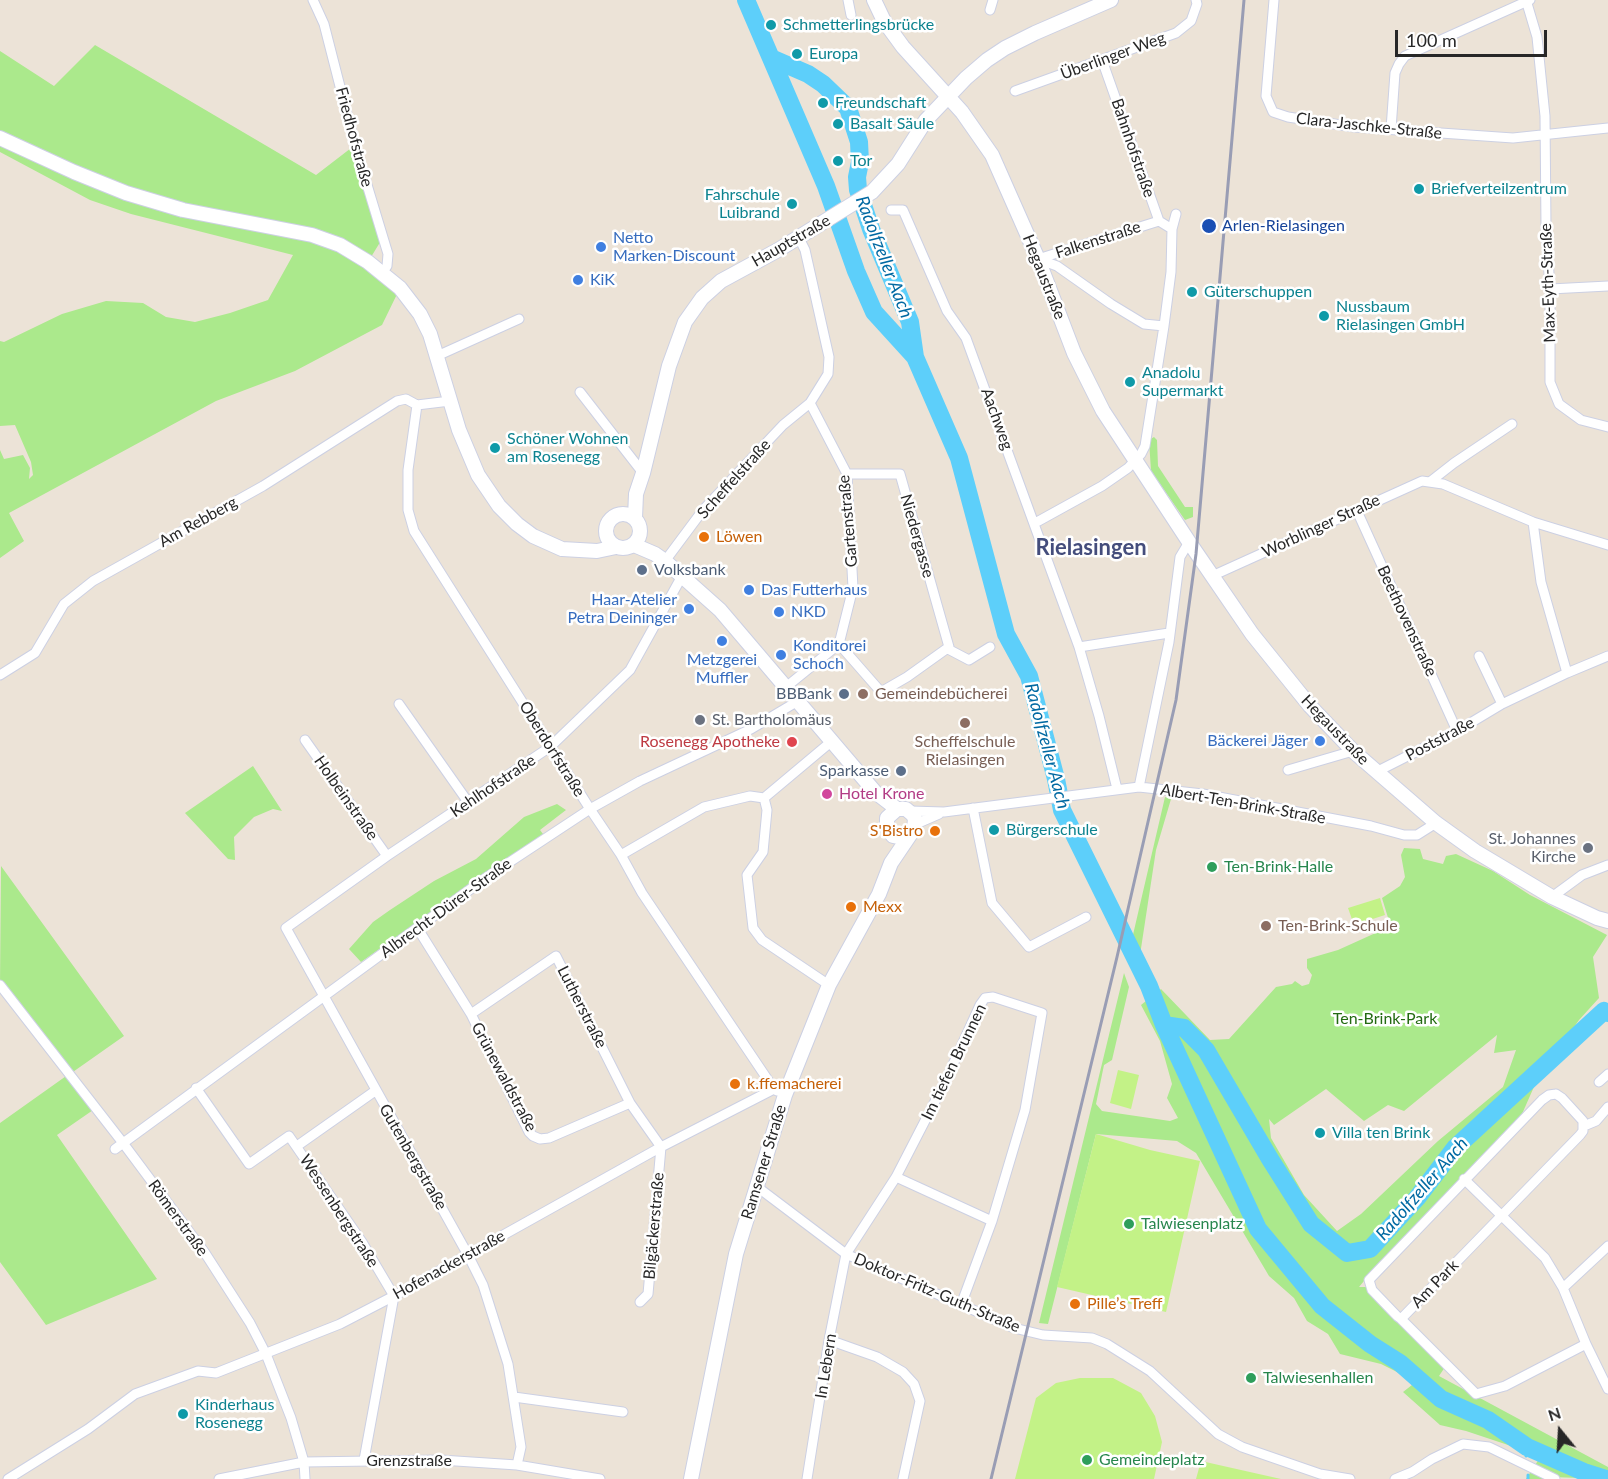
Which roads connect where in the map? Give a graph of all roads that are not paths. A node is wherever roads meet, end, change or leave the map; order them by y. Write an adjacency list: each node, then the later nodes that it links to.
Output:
1 (313, 0): 24 (street, Friedhofstraße)
2 (848, 0): 10 (street)
3 (874, 0): 13 (main road, Hegaustraße)
4 (993, 0): 9 (street)
5 (1274, 0): 15 (street, Clara-Jaschke-Straße)
6 (1527, 1): 15 (street); 16 (street, Max-Eyth-Straße)
7 (1107, 2): 13 (main road, Hauptstraße)
8 (1197, 2): 11 (street, Überlinger Weg)
9 (990, 10)
10 (851, 15)
11 (1102, 60): 12 (street, Überlinger Weg); 20 (street, Bahnhofstraße)
12 (1015, 91)
13 (948, 96): 22 (main road, Hauptstraße); 23 (main road, Hegaustraße)
14 (1608, 128): 16 (street, Clara-Jaschke-Straße)
15 (1391, 129): 16 (street, Clara-Jaschke-Straße)
16 (1545, 136): 26 (street, Max-Eyth-Straße)
17 (0, 138): 24 (main road)
18 (891, 210): 43 (street, Aachweg)
19 (1176, 214): 21 (street)
20 (1159, 221): 21 (street); 23 (street, Falkenstraße)
21 (1172, 229): 28 (street)
22 (799, 238): 32 (street); 37 (main road, Hauptstraße)
23 (1038, 259): 28 (street); 36 (main road, Hegaustraße)
24 (382, 273): 29 (main road)
25 (1608, 286): 26 (street)
26 (1550, 289): 35 (street, Max-Eyth-Straße)
27 (519, 319): 29 (street)
28 (1164, 326): 36 (street)
29 (437, 356): 31 (main road)
30 (579, 392): 37 (street)
31 (450, 402): 33 (street); 49 (main road)
32 (810, 403): 38 (street, Gartenstraße); 50 (street, Scheffelstraße)
33 (417, 405): 61 (street, Am Rebberg); 69 (street, Oberdorfstraße)
34 (1512, 424): 39 (street, Worblinger Straße)
35 (1608, 427)
36 (1135, 461): 43 (street); 46 (main road, Hegaustraße)
37 (644, 473): 41 (main road, Hauptstraße)
38 (847, 474): 54 (street, Gartenstraße); 57 (street, Niedergasse)
39 (1431, 481): 40 (street, Worblinger Straße); 42 (street)
40 (1357, 511): 52 (street, Worblinger Straße); 66 (street, Beethovenstraße)
41 (629, 516): 44 (main road); 45 (main road)
42 (1533, 522): 47 (street); 60 (street)
43 (1035, 523): 56 (street, Aachweg)
44 (606, 534): 48 (main road); 49 (main road)
45 (638, 539): 48 (main road); 50 (main road)
46 (1189, 542): 52 (main road, Hegaustraße); 53 (street)
47 (1608, 545)
48 (616, 547): 49 (main road)
49 (585, 551)
50 (660, 558): 51 (main road)
51 (682, 576): 62 (main road); 69 (street, Kehlhofstraße)
52 (1212, 576): 70 (main road, Hegaustraße)
53 (1169, 633): 56 (street); 73 (street)
54 (839, 644): 57 (street); 62 (street)
55 (990, 647): 57 (street)
56 (1079, 647): 74 (street, Aachweg)
57 (948, 649)
58 (1479, 656): 65 (street)
59 (1608, 656): 60 (street, Poststraße)
60 (1567, 672): 65 (street, Poststraße)
61 (0, 675)
62 (786, 687): 63 (main road)
63 (798, 701): 68 (main road); 78 (street, Albrecht-Dürer-Straße)
64 (399, 704): 76 (street)
65 (1502, 704): 66 (street, Poststraße)
66 (1457, 731): 72 (street, Poststraße)
67 (305, 740): 83 (street, Holbeinstraße)
68 (832, 741): 75 (street); 80 (main road)
69 (550, 747): 76 (street, Kehlhofstraße); 78 (street, Oberdorfstraße)
70 (1353, 751): 71 (street); 72 (main road, Hegaustraße)
71 (1288, 770)
72 (1376, 772): 81 (main road, Hegaustraße)
73 (1139, 787): 74 (street, Albert-Ten-Brink-Straße); 81 (street, Albert-Ten-Brink-Straße)
74 (1118, 789): 77 (street, Albert-Ten-Brink-Straße)
75 (764, 798): 82 (street); 92 (street)
76 (468, 802): 83 (street, Kehlhofstraße)
77 (973, 808): 79 (street, Albert-Ten-Brink-Straße); 87 (street)
78 (590, 809): 82 (street, Oberdorfstraße); 90 (street, Albrecht-Dürer-Straße)
79 (944, 812): 80 (street, Albert-Ten-Brink-Straße); 80 (street, Albert-Ten-Brink-Straße)
80 (900, 819): 84 (main road, Ramsener Straße); 84 (main road, Ramsener Straße)
81 (1436, 823): 86 (main road, Hegaustraße)
82 (621, 855): 99 (street, Oberdorfstraße)
83 (387, 856): 89 (street, Kehlhofstraße)
84 (891, 863): 92 (main road, Ramsener Straße)
85 (1608, 865): 86 (street)
86 (1552, 897): 88 (main road, Hegaustraße)
87 (1086, 917)
88 (1608, 921)
89 (286, 928): 93 (street, Gutenbergstraße)
90 (418, 929): 93 (street, Albrecht-Dürer-Straße); 94 (street, Grünewaldstraße)
91 (0, 985): 103 (street, Römerstraße)
92 (829, 985): 99 (main road, Ramsener Straße)
93 (324, 995): 97 (street, Albrecht-Dürer-Straße); 98 (street, Gutenbergstraße)
94 (471, 1014): 100 (street, Grünewaldstraße); 100 (street, Lutherstraße)
95 (1608, 1074): 96 (street)
96 (1599, 1082)
97 (196, 1088): 103 (street, Albrecht-Dürer-Straße); 104 (street)
98 (375, 1091): 104 (street, Wessenbergstraße); 113 (street, Gutenbergstraße)
99 (780, 1092): 105 (street, Hofenackerstraße); 108 (main road, Ramsener Straße)
100 (630, 1103): 105 (street, Lutherstraße)
101 (1608, 1107): 102 (street, Am Park)
102 (1584, 1126): 107 (street, Am Park); 109 (street, Am Park)
103 (119, 1146): 121 (street, Römerstraße)
104 (297, 1146): 115 (street, Wessenbergstraße)
105 (661, 1146): 113 (street, Hofenackerstraße); 116 (street, Bilgäckerstraße)
106 (896, 1177): 110 (street); 110 (street, Im tiefen Brunnen); 112 (street, Im tiefen Brunnen)
107 (1464, 1179): 109 (street); 118 (street, Am Park)
108 (756, 1186): 112 (street, Doktor-Fritz-Guth-Straße); 133 (main road, Ramsener Straße)
109 (1502, 1216): 114 (street); 118 (street, Am Park)
110 (992, 1221): 117 (street, Im tiefen Brunnen)
111 (1607, 1248): 114 (street)
112 (846, 1254): 117 (street, Doktor-Fritz-Guth-Straße); 119 (street, In Lebern)
113 (468, 1255): 115 (street, Hofenackerstraße); 123 (street, Gutenbergstraße)
114 (1563, 1288): 120 (street)
115 (394, 1296): 121 (street, Hofenackerstraße); 125 (street)
116 (640, 1302)
117 (961, 1305): 136 (street, Doktor-Fritz-Guth-Straße)
118 (1401, 1319): 120 (street)
119 (830, 1340): 134 (street, In Lebern); 135 (street)
120 (1586, 1344): 122 (street)
121 (266, 1354): 126 (street, Römerstraße); 129 (street, Hofenackerstraße)
122 (1608, 1389)
123 (514, 1397): 124 (street); 127 (street, Gutenbergstraße)
124 (623, 1412)
125 (364, 1460): 126 (street, Grenzstraße); 127 (street, Grenzstraße)
126 (304, 1462): 130 (street, Grenzstraße); 131 (street, Römerstraße)
127 (518, 1465): 132 (street, Grenzstraße)
128 (1539, 1474): 137 (street); 138 (street)
129 (8, 1479)
130 (219, 1479)
131 (305, 1479)
132 (600, 1479)
133 (691, 1479)
134 (807, 1479)
135 (903, 1479)
136 (1350, 1479)
137 (1395, 1479)
138 (1555, 1479)

